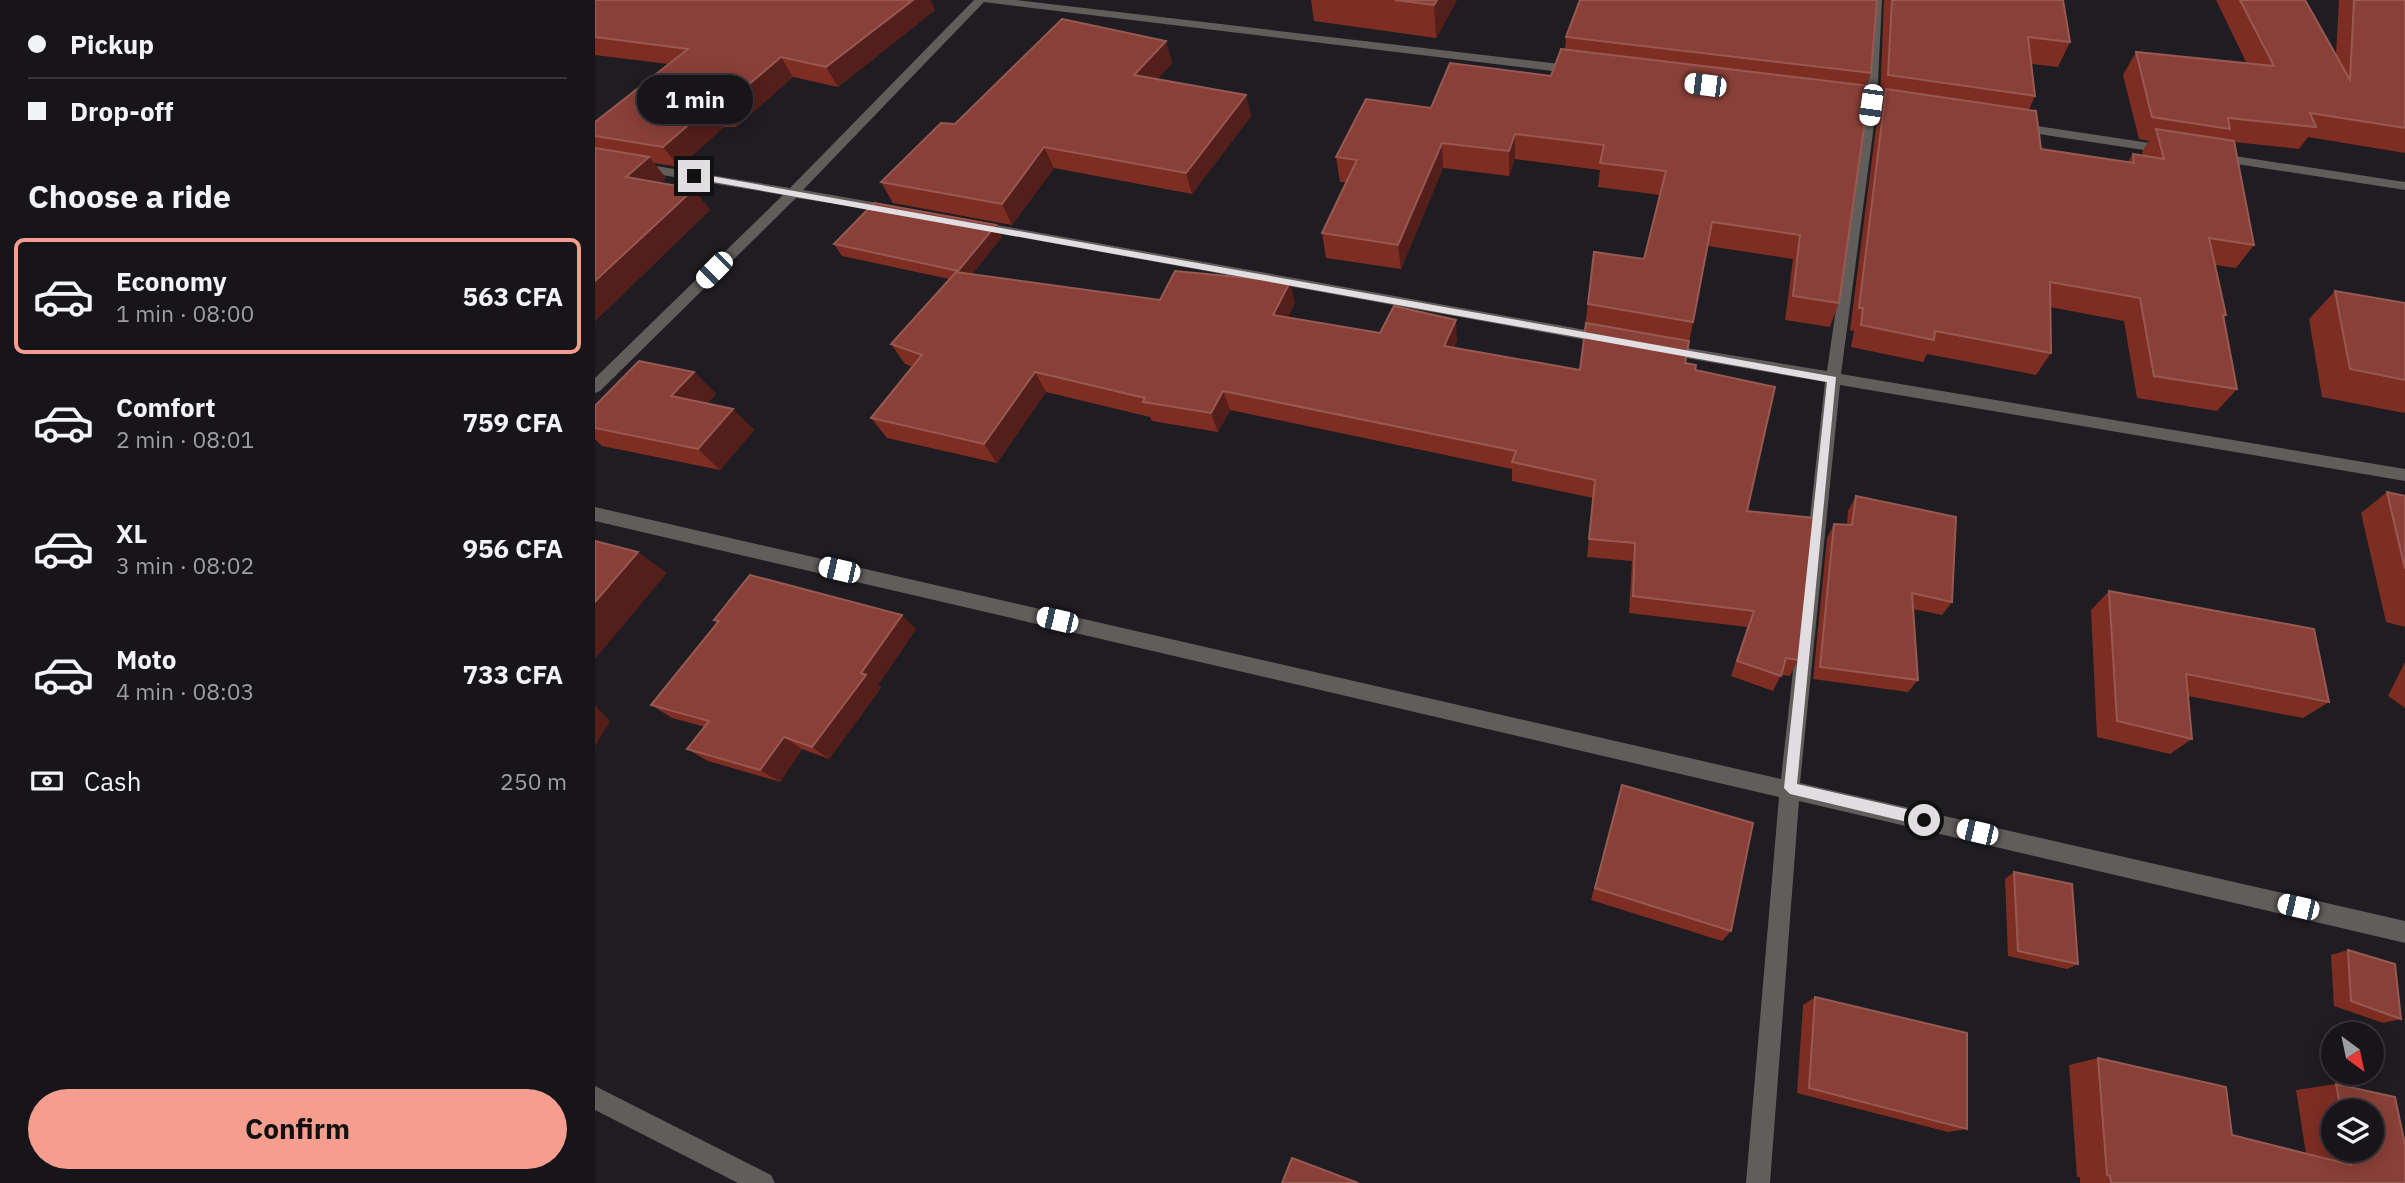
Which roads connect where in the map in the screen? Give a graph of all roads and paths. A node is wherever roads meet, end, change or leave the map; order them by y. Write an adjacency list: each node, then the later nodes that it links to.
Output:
1 (980, 0): 13 (street)
2 (988, 0): 4 (street)
3 (1877, 0): 6 (street)
4 (1595, 72)
5 (1829, 100): 6 (street)
6 (1871, 105): 7 (street); 16 (street)
7 (1912, 111)
8 (2008, 125): 9 (street)
9 (2186, 152)
10 (2200, 154): 12 (street)
11 (595, 160): 13 (street)
12 (2405, 186)
13 (794, 192): 14 (street); 17 (street)
14 (917, 214)
15 (958, 222): 16 (street)
16 (1833, 380): 18 (street); 20 (street)
17 (595, 387)
18 (2405, 475)
19 (595, 514): 20 (street)
20 (1790, 788): 21 (street); 24 (street)
21 (2405, 932)
22 (595, 1098): 23 (street)
23 (763, 1183)
24 (1758, 1183)

